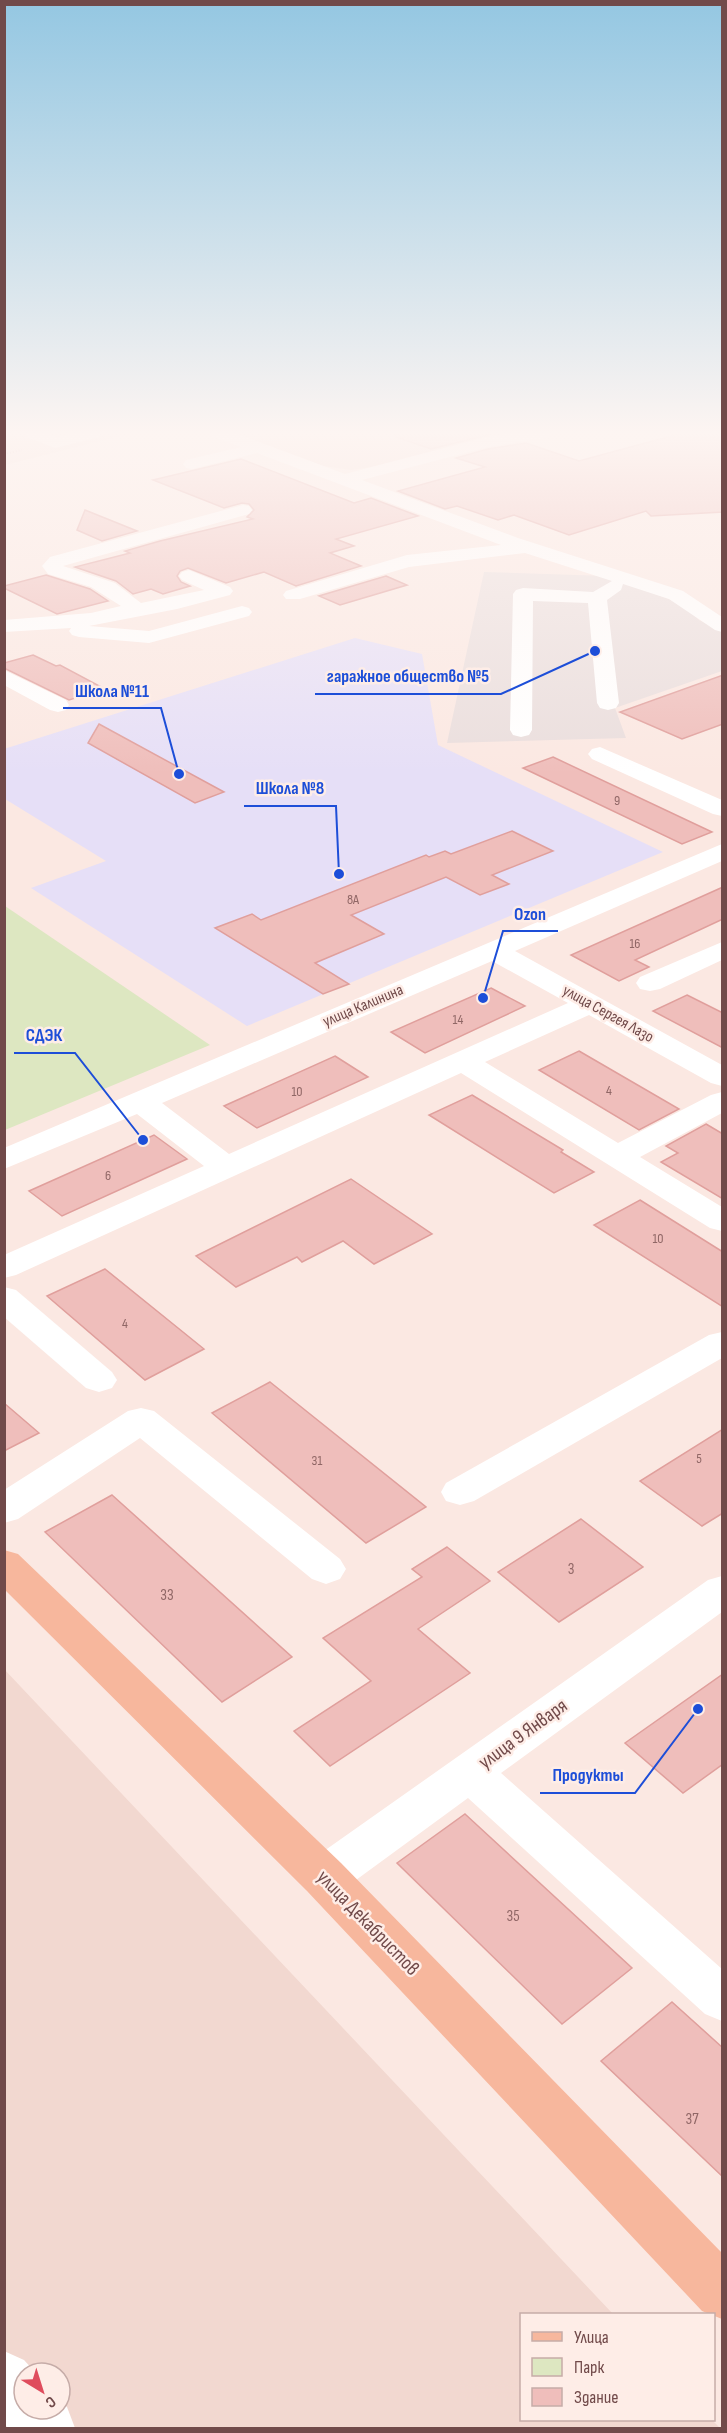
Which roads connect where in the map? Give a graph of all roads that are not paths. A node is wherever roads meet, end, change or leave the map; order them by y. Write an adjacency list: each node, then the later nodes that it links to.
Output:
1 (105, 547): 7 (street)
2 (527, 547): 4 (street); 5 (street)
3 (189, 576): 7 (street)
4 (626, 578): 6 (street); 11 (street)
5 (293, 595)
6 (597, 598): 13 (street); 15 (street)
7 (128, 611): 9 (street)
8 (242, 612): 9 (street)
9 (36, 623): 10 (street)
10 (4, 626)
11 (723, 626)
12 (4, 676): 14 (street)
13 (608, 703)
14 (58, 705)
15 (522, 730)
16 (600, 754): 17 (street)
17 (723, 809)
18 (723, 852): 19 (street, улица Калинина)
19 (493, 950): 22 (street, улица Сергея Лазо); 25 (street, улица Калинина)
20 (714, 962): 21 (street)
21 (650, 983)
22 (589, 1004): 23 (street); 24 (street, улица Сергея Лазо)
23 (463, 1061): 27 (street); 29 (street)
24 (723, 1077)
25 (139, 1101): 28 (street, улица Калинина); 29 (street)
26 (723, 1101): 27 (street)
27 (617, 1156): 30 (street)
28 (4, 1160)
29 (227, 1168): 31 (street)
30 (723, 1221)
31 (4, 1268)
32 (4, 1298): 34 (street)
33 (723, 1343): 35 (street)
34 (99, 1380)
35 (460, 1492)
36 (4, 1509): 38 (street)
37 (5, 1564): 41 (main road, улица Декабристов)
38 (326, 1569)
39 (723, 1591): 40 (street, улица 9 Января)
40 (470, 1772): 41 (street, улица 9 Января); 42 (street)
41 (324, 1877): 43 (main road, улица Декабристов)
42 (723, 1999)
43 (723, 2292)

